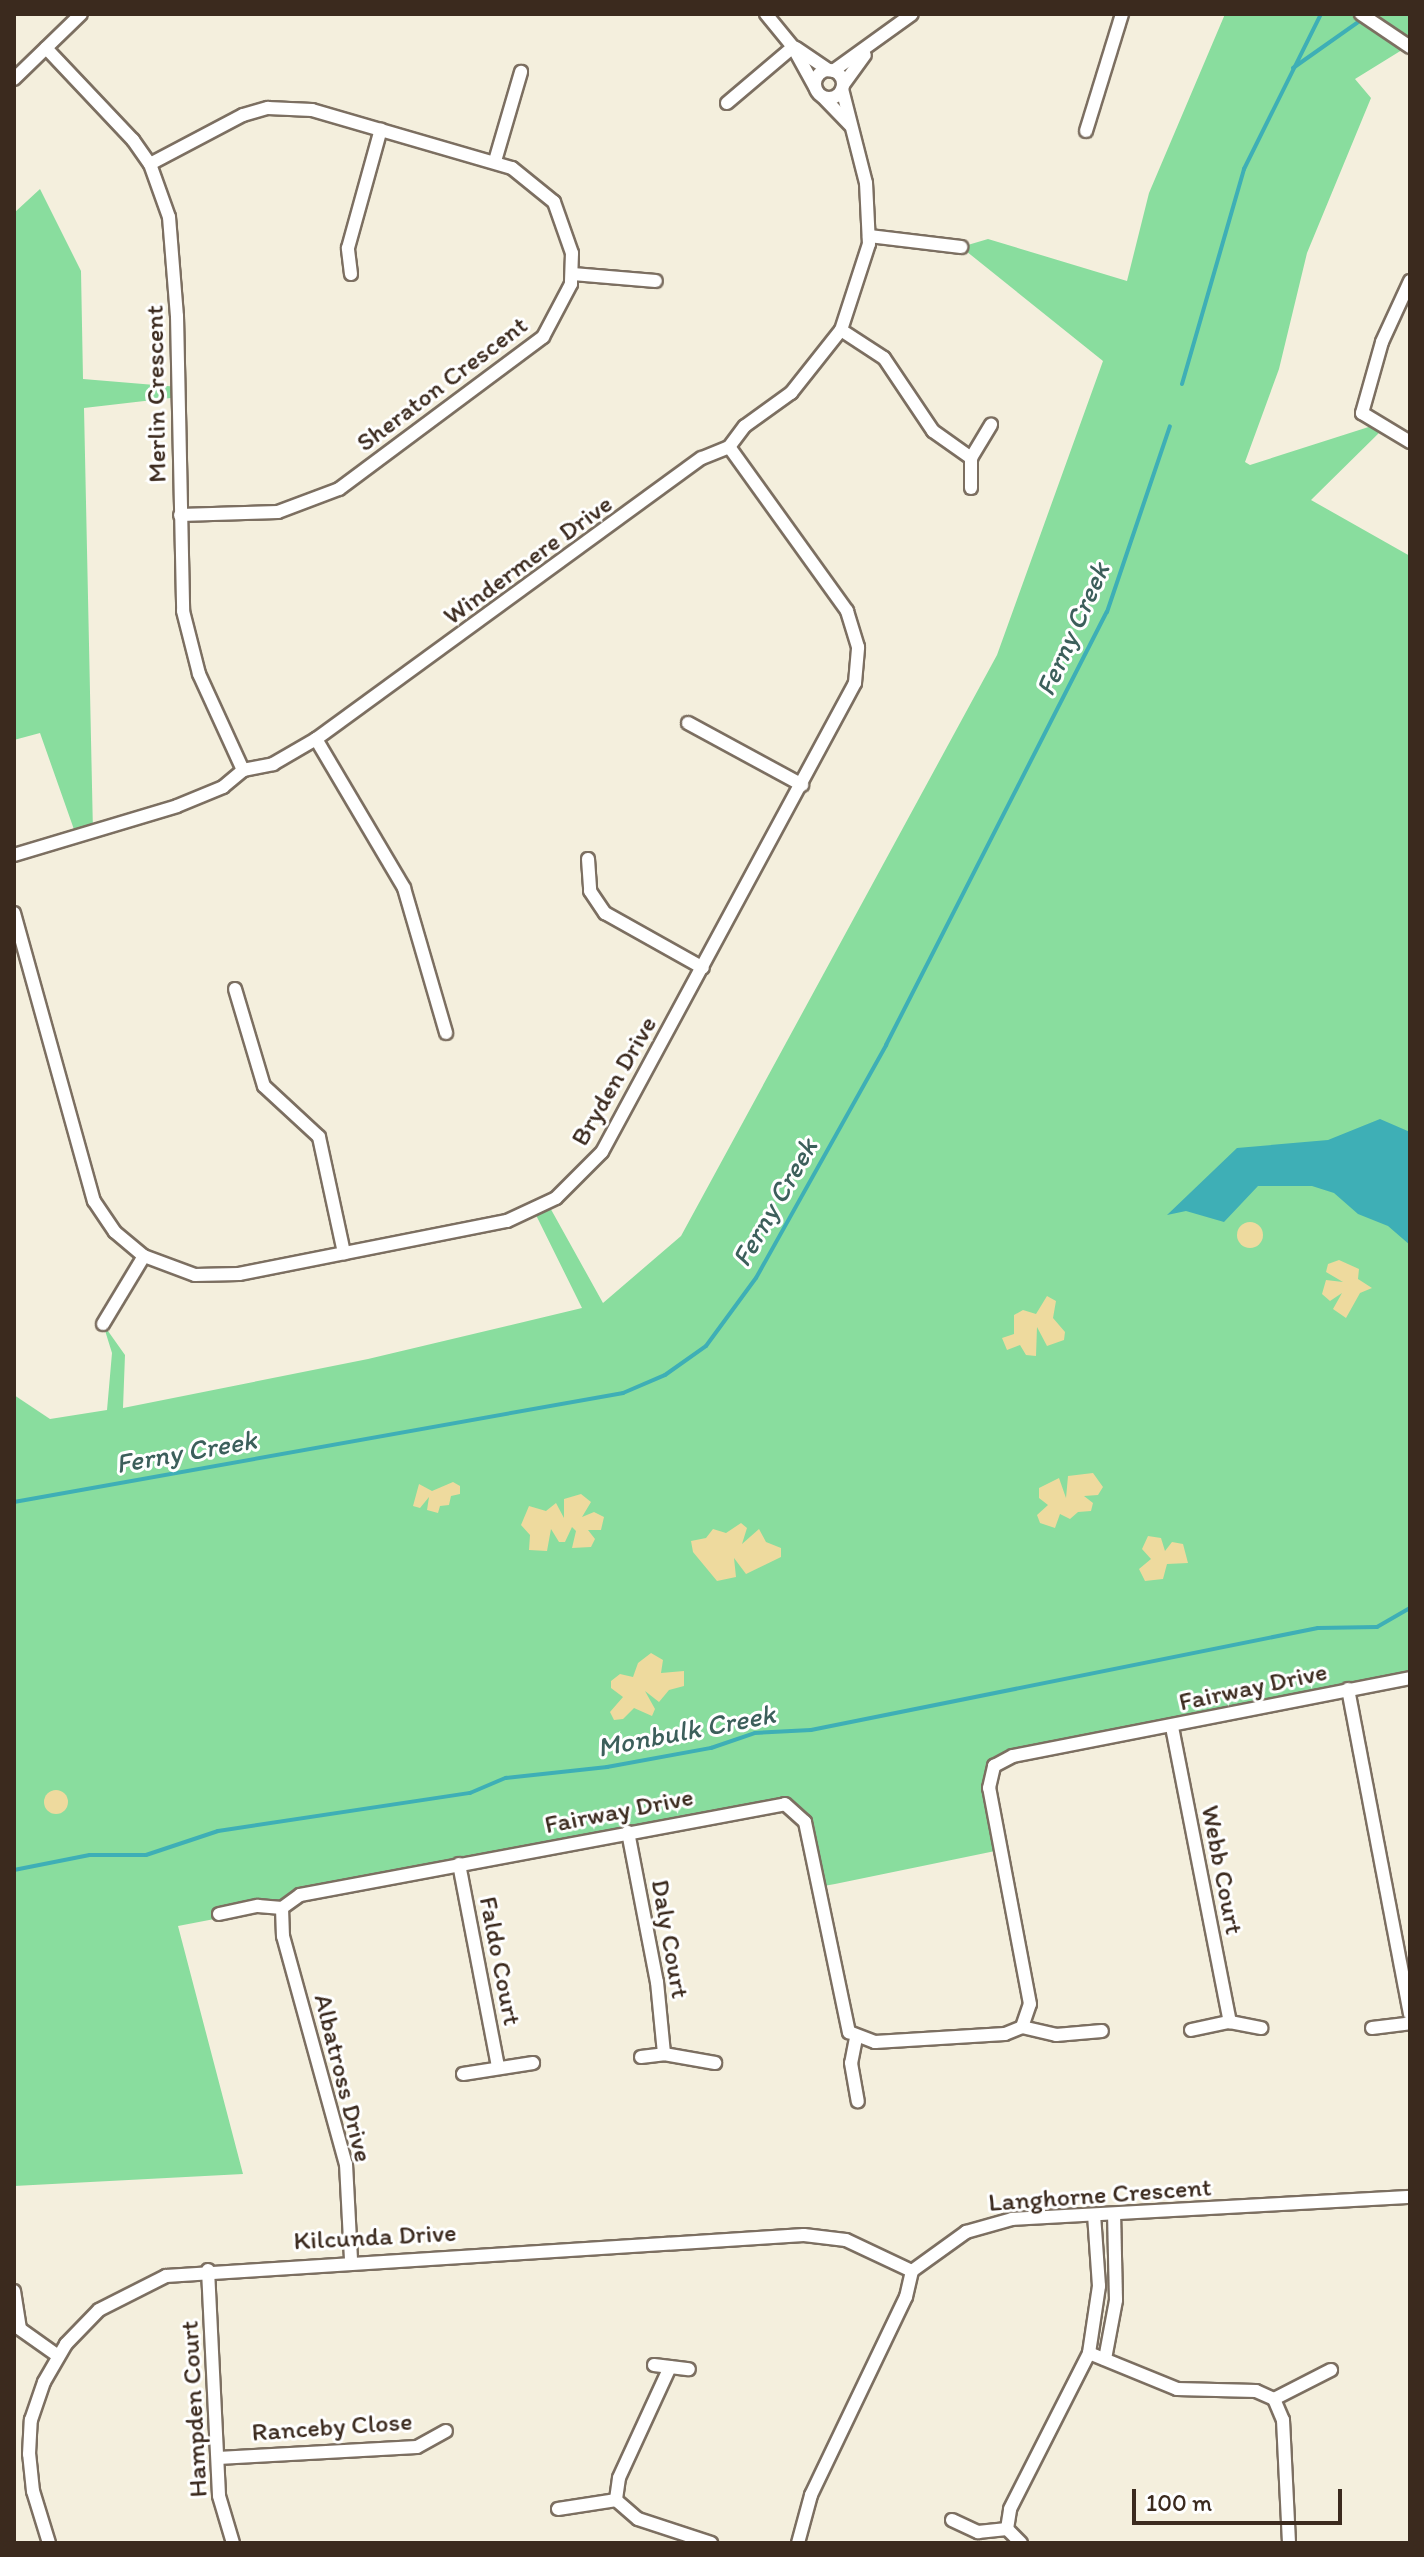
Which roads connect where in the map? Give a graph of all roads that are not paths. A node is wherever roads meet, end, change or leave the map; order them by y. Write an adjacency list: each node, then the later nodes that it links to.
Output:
1 (81, 14): 8 (street)
2 (766, 14): 6 (street, Windermere Drive)
3 (912, 14): 9 (street)
4 (1122, 14): 18 (street)
5 (1361, 14): 7 (street)
6 (793, 47): 10 (street, Windermere Drive); 14 (street, Windermere Drive); 15 (street)
7 (1410, 47)
8 (46, 48): 12 (street); 20 (street, Merlin Crescent)
9 (869, 49): 10 (street); 13 (street)
10 (831, 71): 13 (street); 14 (street)
11 (521, 72): 19 (street)
12 (14, 79)
13 (842, 87): 14 (street); 16 (street, Windermere Drive)
14 (819, 92): 16 (street, Windermere Drive)
15 (727, 103)
16 (852, 127): 21 (street, Windermere Drive)
17 (381, 129): 19 (street, Sheraton Crescent); 20 (street, Sheraton Crescent); 23 (street)
18 (1086, 131)
19 (495, 161): 24 (street, Sheraton Crescent)
20 (150, 164): 33 (street, Merlin Crescent)
21 (869, 236): 22 (street); 27 (street, Windermere Drive)
22 (961, 247)
23 (351, 274)
24 (573, 274): 25 (street); 33 (street, Sheraton Crescent)
25 (656, 281)
26 (1410, 281): 29 (street)
27 (841, 330): 30 (street, Windermere Drive); 31 (street)
28 (991, 425): 31 (street)
29 (1410, 442)
30 (729, 447): 35 (street, Windermere Drive); 37 (street, Bryden Drive)
31 (971, 458): 32 (street)
32 (971, 488)
33 (180, 515): 36 (street, Merlin Crescent)
34 (688, 723): 37 (street)
35 (316, 739): 36 (street, Windermere Drive); 43 (street)
36 (243, 770): 38 (street, Windermere Drive)
37 (802, 785): 41 (street, Bryden Drive)
38 (14, 855)
39 (588, 859): 41 (street)
40 (14, 913): 45 (street, Bryden Drive)
41 (703, 968): 44 (street, Bryden Drive)
42 (235, 989): 44 (street)
43 (446, 1033)
44 (344, 1253): 45 (street, Bryden Drive)
45 (144, 1256): 46 (street)
46 (103, 1324)
47 (1410, 1678): 48 (street, Fairway Drive)
48 (1348, 1689): 49 (street, Fairway Drive); 54 (street)
49 (1172, 1727): 55 (street, Webb Court); 57 (street, Fairway Drive)
50 (628, 1832): 51 (street, Fairway Drive); 62 (street, Fairway Drive); 63 (street, Daly Court)
51 (459, 1864): 52 (street, Fairway Drive); 67 (street, Faldo Court)
52 (282, 1908): 53 (street, Fairway Drive); 73 (street, Albatross Drive)
53 (219, 1914)
54 (1410, 2014)
55 (1230, 2022): 58 (street); 60 (street)
56 (1410, 2023): 59 (street)
57 (1022, 2027): 61 (street); 62 (street)
58 (1261, 2028)
59 (1372, 2028)
60 (1191, 2030)
61 (1102, 2031)
62 (856, 2038): 69 (street, Fairway Drive)
63 (664, 2054): 64 (street); 66 (street)
64 (641, 2057)
65 (533, 2063): 67 (street, Faldo Court)
66 (715, 2063)
67 (498, 2067): 68 (street, Faldo Court)
68 (463, 2074)
69 (858, 2101)
70 (1410, 2197): 71 (street, Langhorne Crescent)
71 (1114, 2214): 72 (street, Langhorne Crescent); 79 (street)
72 (1094, 2215): 75 (street, Langhorne Crescent); 77 (street)
73 (351, 2260): 74 (street, Kilcunda Drive); 75 (street, Kilcunda Drive)
74 (208, 2270): 78 (street, Kilcunda Drive); 86 (street, Hampden Court)
75 (912, 2271): 94 (street)
76 (14, 2291): 78 (street)
77 (1089, 2353): 79 (street); 90 (street)
78 (58, 2356): 91 (street, Kilcunda Drive)
79 (1105, 2359): 84 (street)
80 (654, 2365): 81 (street)
81 (670, 2367): 82 (street); 87 (street)
82 (689, 2369)
83 (1331, 2370): 84 (street)
84 (1274, 2399): 96 (street)
85 (446, 2431): 86 (street, Ranceby Close)
86 (218, 2458): 92 (street, Hampden Court)
87 (616, 2500): 88 (street); 93 (street)
88 (558, 2509)
89 (952, 2520): 90 (street)
90 (1007, 2529): 95 (street)
91 (49, 2543)
92 (233, 2543)
93 (711, 2543)
94 (798, 2543)
95 (1021, 2543)
96 (1289, 2543)

